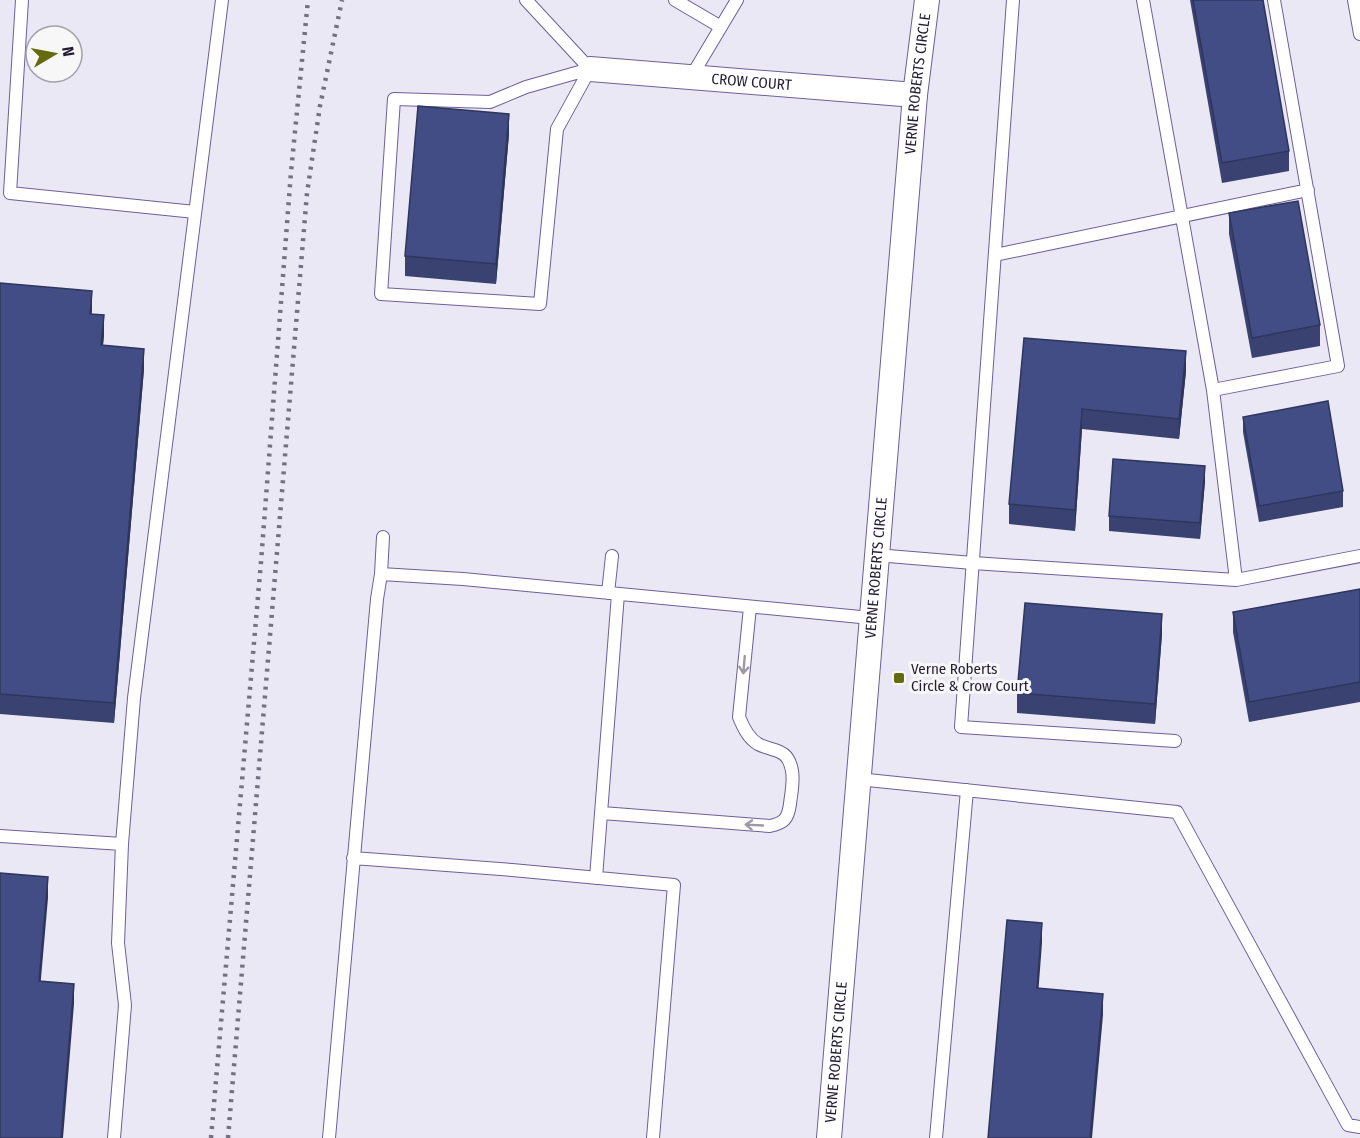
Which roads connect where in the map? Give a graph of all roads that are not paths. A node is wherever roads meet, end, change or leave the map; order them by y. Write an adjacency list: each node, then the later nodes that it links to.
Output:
1 (22, 0): 17 (lane)
2 (222, 0): 17 (lane)
3 (526, 0): 13 (lane)
4 (675, 0): 11 (lane)
5 (737, 0): 11 (lane)
6 (927, 0): 15 (street, VERNE ROBERTS CIRCLE)
7 (1012, 0): 19 (lane)
8 (1143, 0): 18 (lane)
9 (1274, 0): 16 (lane)
10 (1354, 0): 12 (lane)
11 (721, 27): 14 (lane)
12 (1360, 34)
13 (590, 69): 13 (lane); 14 (street, CROW COURT)
14 (691, 77): 15 (street, CROW COURT)
15 (915, 95): 22 (street, VERNE ROBERTS CIRCLE)
16 (1308, 190): 18 (lane); 20 (lane)
17 (195, 212): 36 (lane)
18 (1182, 217): 19 (lane); 20 (lane)
19 (995, 255): 25 (lane)
20 (1213, 390): 27 (lane)
21 (384, 537): 26 (lane)
22 (876, 555): 25 (lane); 30 (street, VERNE ROBERTS CIRCLE)
23 (612, 556): 28 (lane)
24 (1360, 556): 27 (lane)
25 (973, 563): 27 (lane); 31 (lane)
26 (381, 574): 28 (lane); 37 (lane)
27 (1236, 580)
28 (613, 594): 29 (lane); 34 (lane)
29 (750, 607): 30 (lane); 34 (lane, one-way to 34)
30 (871, 618): 32 (street, VERNE ROBERTS CIRCLE)
31 (1175, 741)
32 (858, 779): 33 (lane); 43 (street, VERNE ROBERTS CIRCLE)
33 (967, 790): 39 (lane); 44 (lane)
34 (602, 813): 38 (lane)
35 (0, 836): 36 (lane)
36 (123, 844): 40 (lane)
37 (354, 858): 38 (lane); 41 (lane)
38 (596, 878): 42 (lane)
39 (1360, 1127)
40 (114, 1138)
41 (329, 1138)
42 (653, 1138)
43 (829, 1138)
44 (936, 1138)

